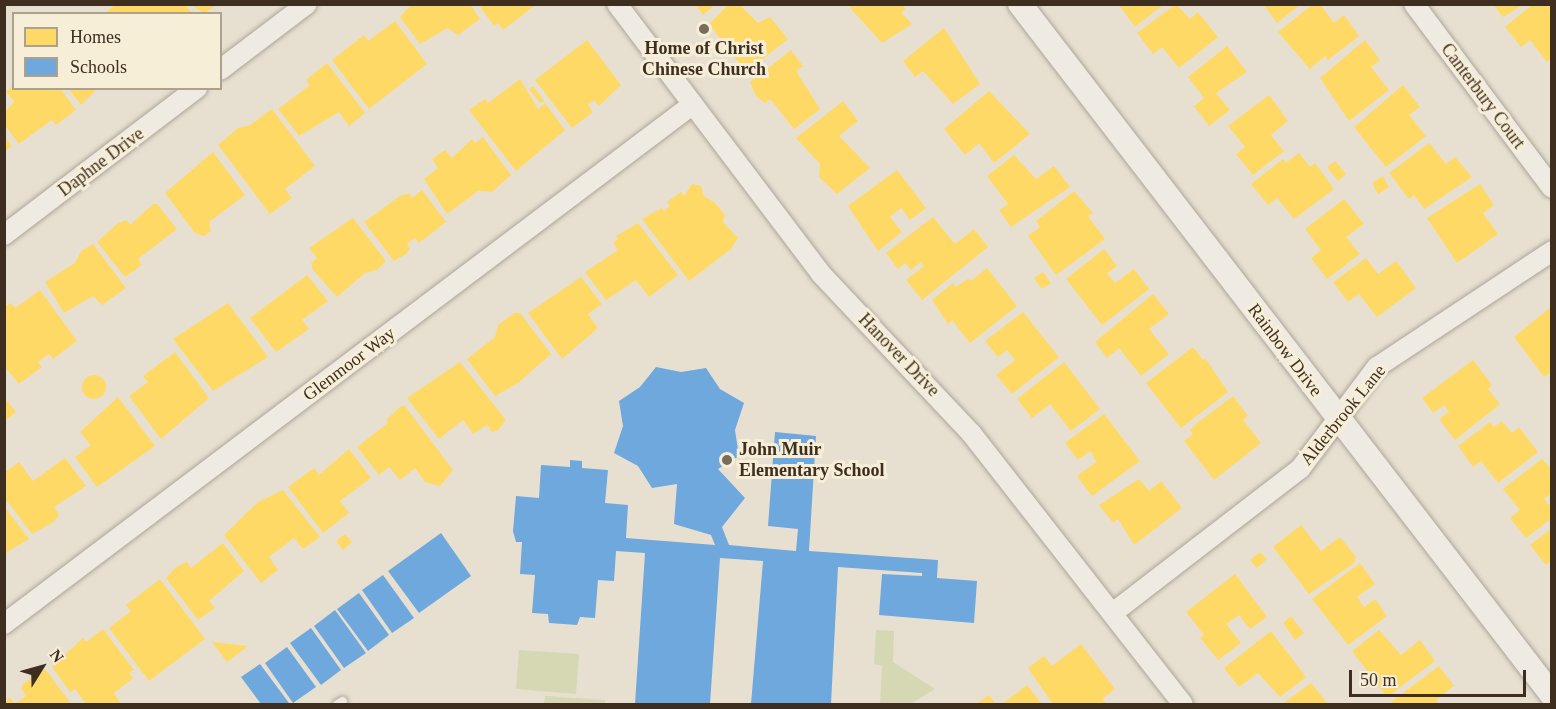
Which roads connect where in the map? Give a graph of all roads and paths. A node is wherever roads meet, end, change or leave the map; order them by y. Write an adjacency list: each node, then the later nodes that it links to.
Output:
1 (307, 4): 5 (street)
2 (617, 4): 7 (street, Hanover Drive)
3 (1020, 4): 11 (street, Rainbow Drive)
4 (1414, 4): 8 (street, Canterbury Court)
5 (222, 68)
6 (194, 90): 9 (street, Daphne Drive)
7 (693, 104): 12 (street, Hanover Drive); 13 (street, Glenmoor Way)
8 (1551, 188)
9 (4, 235)
10 (1551, 251): 11 (street, Alderbrook Lane)
11 (1339, 419): 12 (street, Alderbrook Lane); 14 (street, Rainbow Drive)
12 (1114, 612): 15 (street, Hanover Drive)
13 (4, 624)
14 (1551, 695)
15 (1183, 705)

